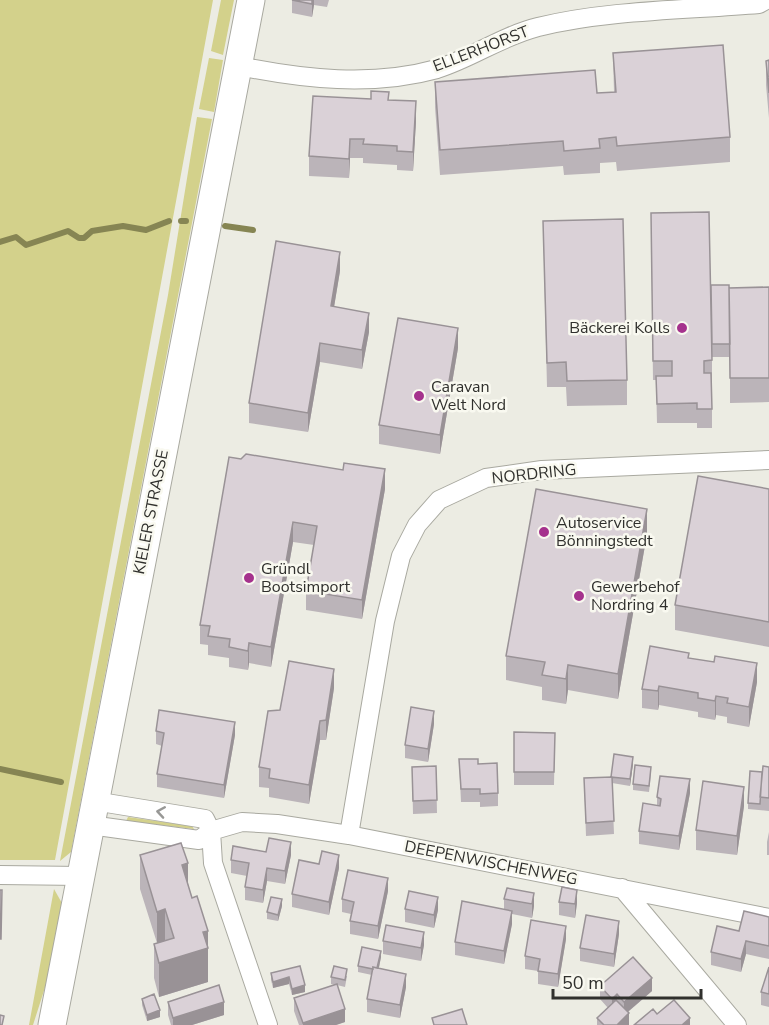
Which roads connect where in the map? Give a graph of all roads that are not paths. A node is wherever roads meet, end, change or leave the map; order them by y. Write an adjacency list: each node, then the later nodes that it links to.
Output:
1 (251, 0): 3 (main road, KIELER STRASSE)
2 (765, 5): 3 (street, ELLERHORST)
3 (238, 66): 5 (main road, KIELER STRASSE)
4 (769, 460): 7 (street, NORDRING)
5 (92, 813): 6 (street, DEEPENWISCHENWEG); 9 (main road, KIELER STRASSE)
6 (211, 831): 7 (street, DEEPENWISCHENWEG); 13 (street)
7 (349, 835): 10 (street, DEEPENWISCHENWEG)
8 (0, 875): 9 (street)
9 (81, 876): 12 (main road, KIELER STRASSE)
10 (622, 888): 11 (street, DEEPENWISCHENWEG); 14 (street)
11 (769, 918)
12 (52, 1025)
13 (268, 1025)
14 (737, 1025)

